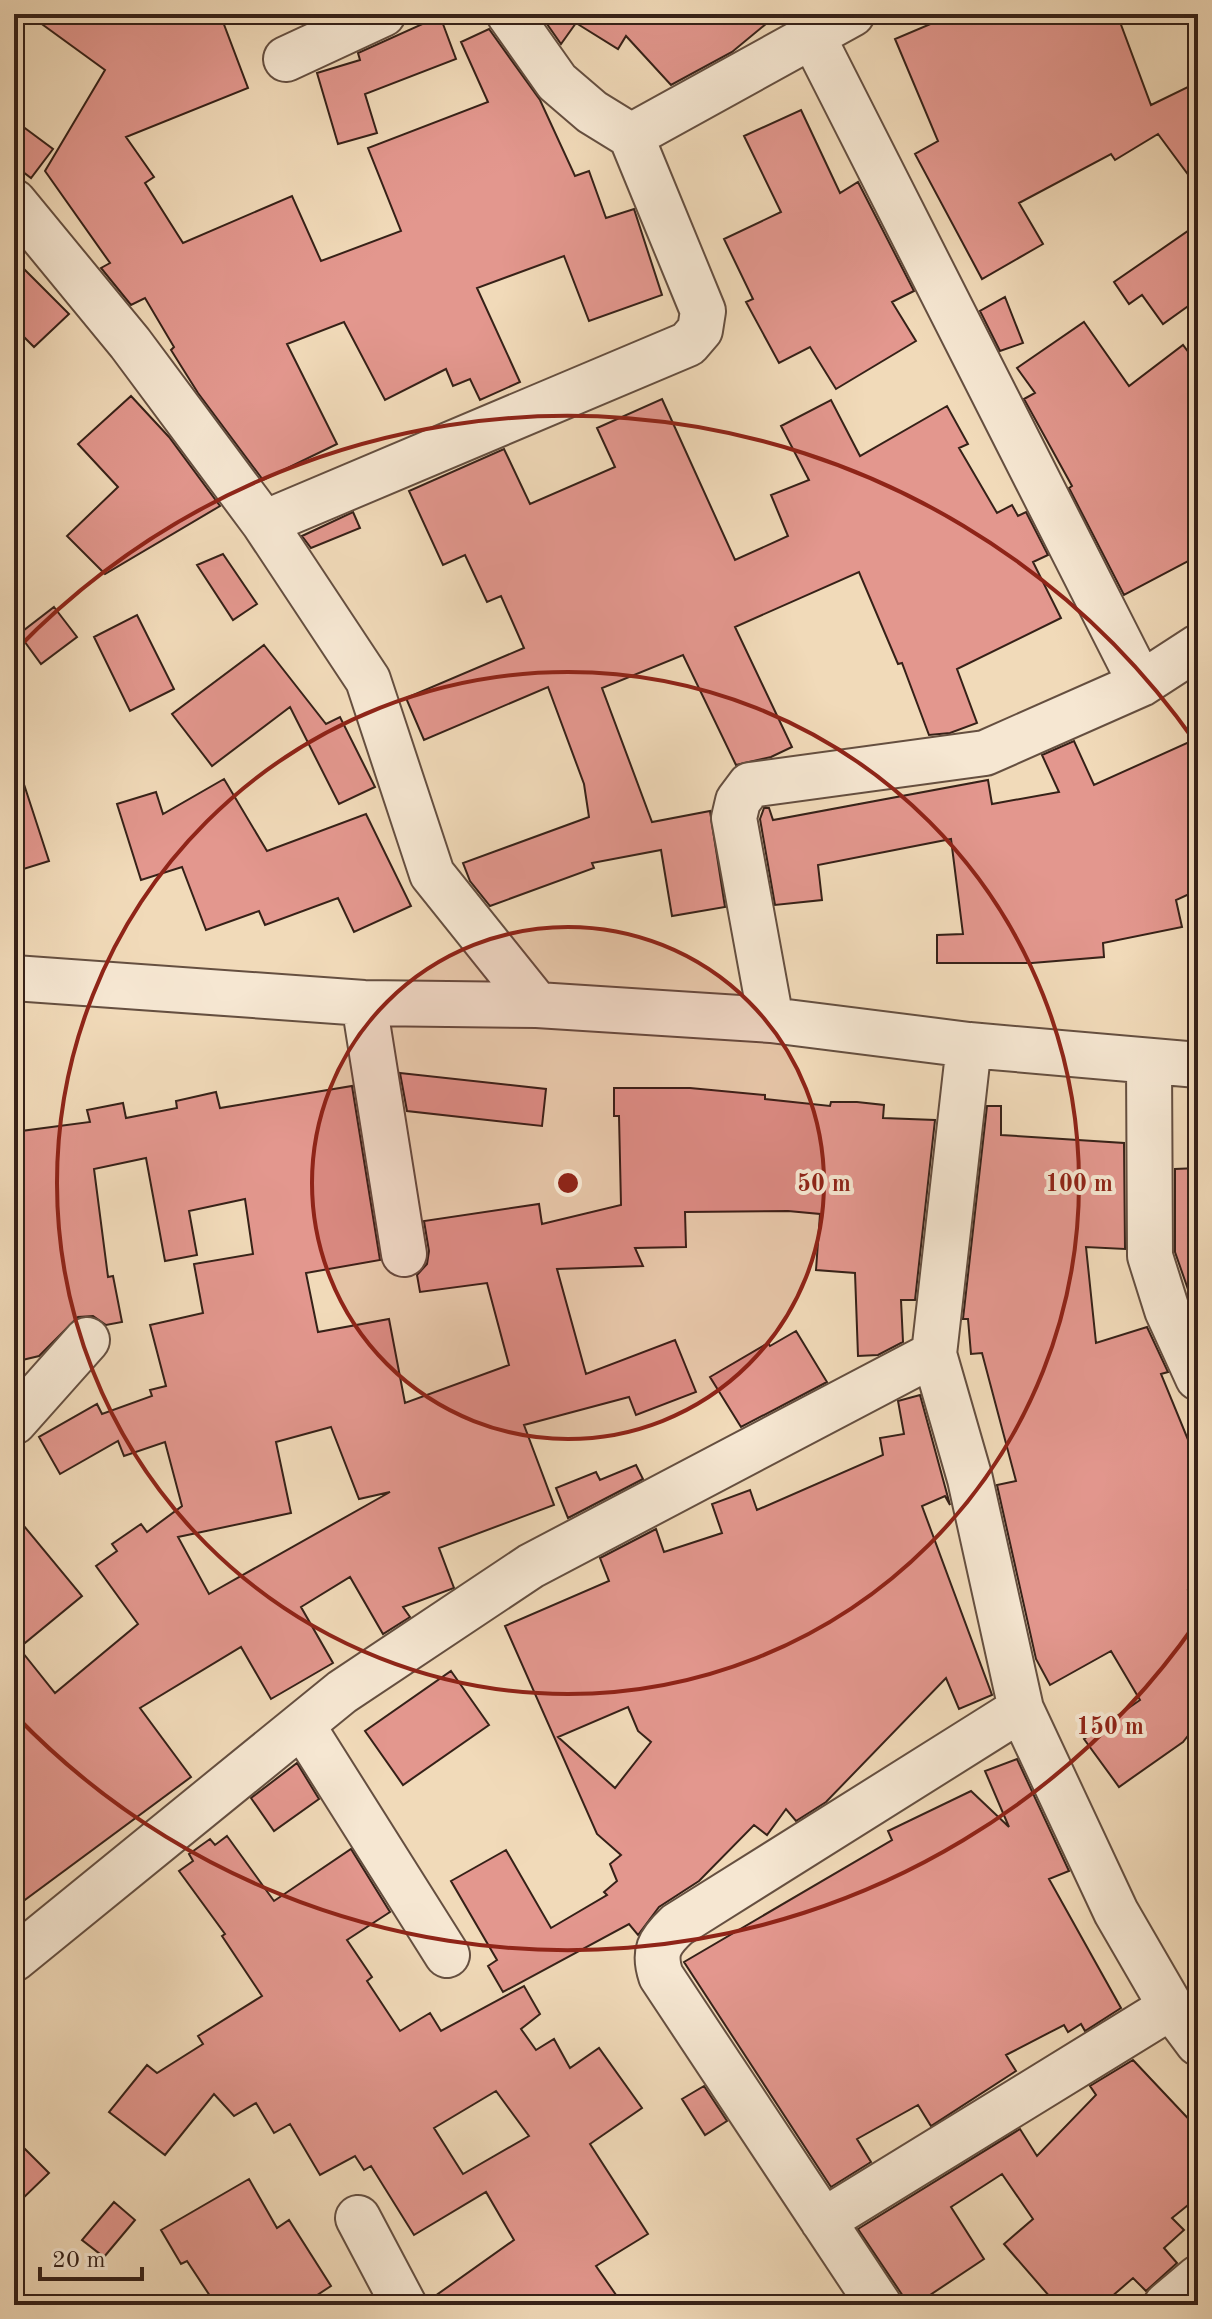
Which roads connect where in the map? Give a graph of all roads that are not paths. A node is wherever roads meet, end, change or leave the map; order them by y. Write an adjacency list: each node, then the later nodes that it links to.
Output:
1 (383, 14): 5 (street)
2 (509, 14): 6 (street)
3 (852, 14): 4 (street)
4 (813, 37): 6 (street); 10 (street)
5 (286, 59)
6 (631, 136): 8 (street)
7 (14, 202): 8 (street)
8 (264, 523): 13 (street)
9 (1198, 647): 10 (street)
10 (1141, 684): 14 (street)
11 (14, 978): 12 (street)
12 (364, 1003): 13 (street); 18 (street)
13 (537, 1005): 14 (street)
14 (771, 1020): 15 (street)
15 (969, 1045): 16 (street); 20 (street)
16 (1149, 1063): 17 (street); 21 (street)
17 (1198, 1065)
18 (404, 1254)
19 (87, 1340): 22 (street)
20 (934, 1354): 23 (street); 24 (street)
21 (1198, 1378)
22 (14, 1422)
23 (1021, 1709): 27 (street); 30 (street)
24 (302, 1725): 25 (street); 26 (street)
25 (447, 1955)
26 (14, 1959)
27 (1171, 2007): 28 (street); 30 (street)
28 (1198, 2043)
29 (358, 2218): 32 (street)
30 (823, 2221): 33 (street)
31 (1198, 2278): 34 (street)
32 (404, 2305)
33 (879, 2305)
34 (1166, 2305)

